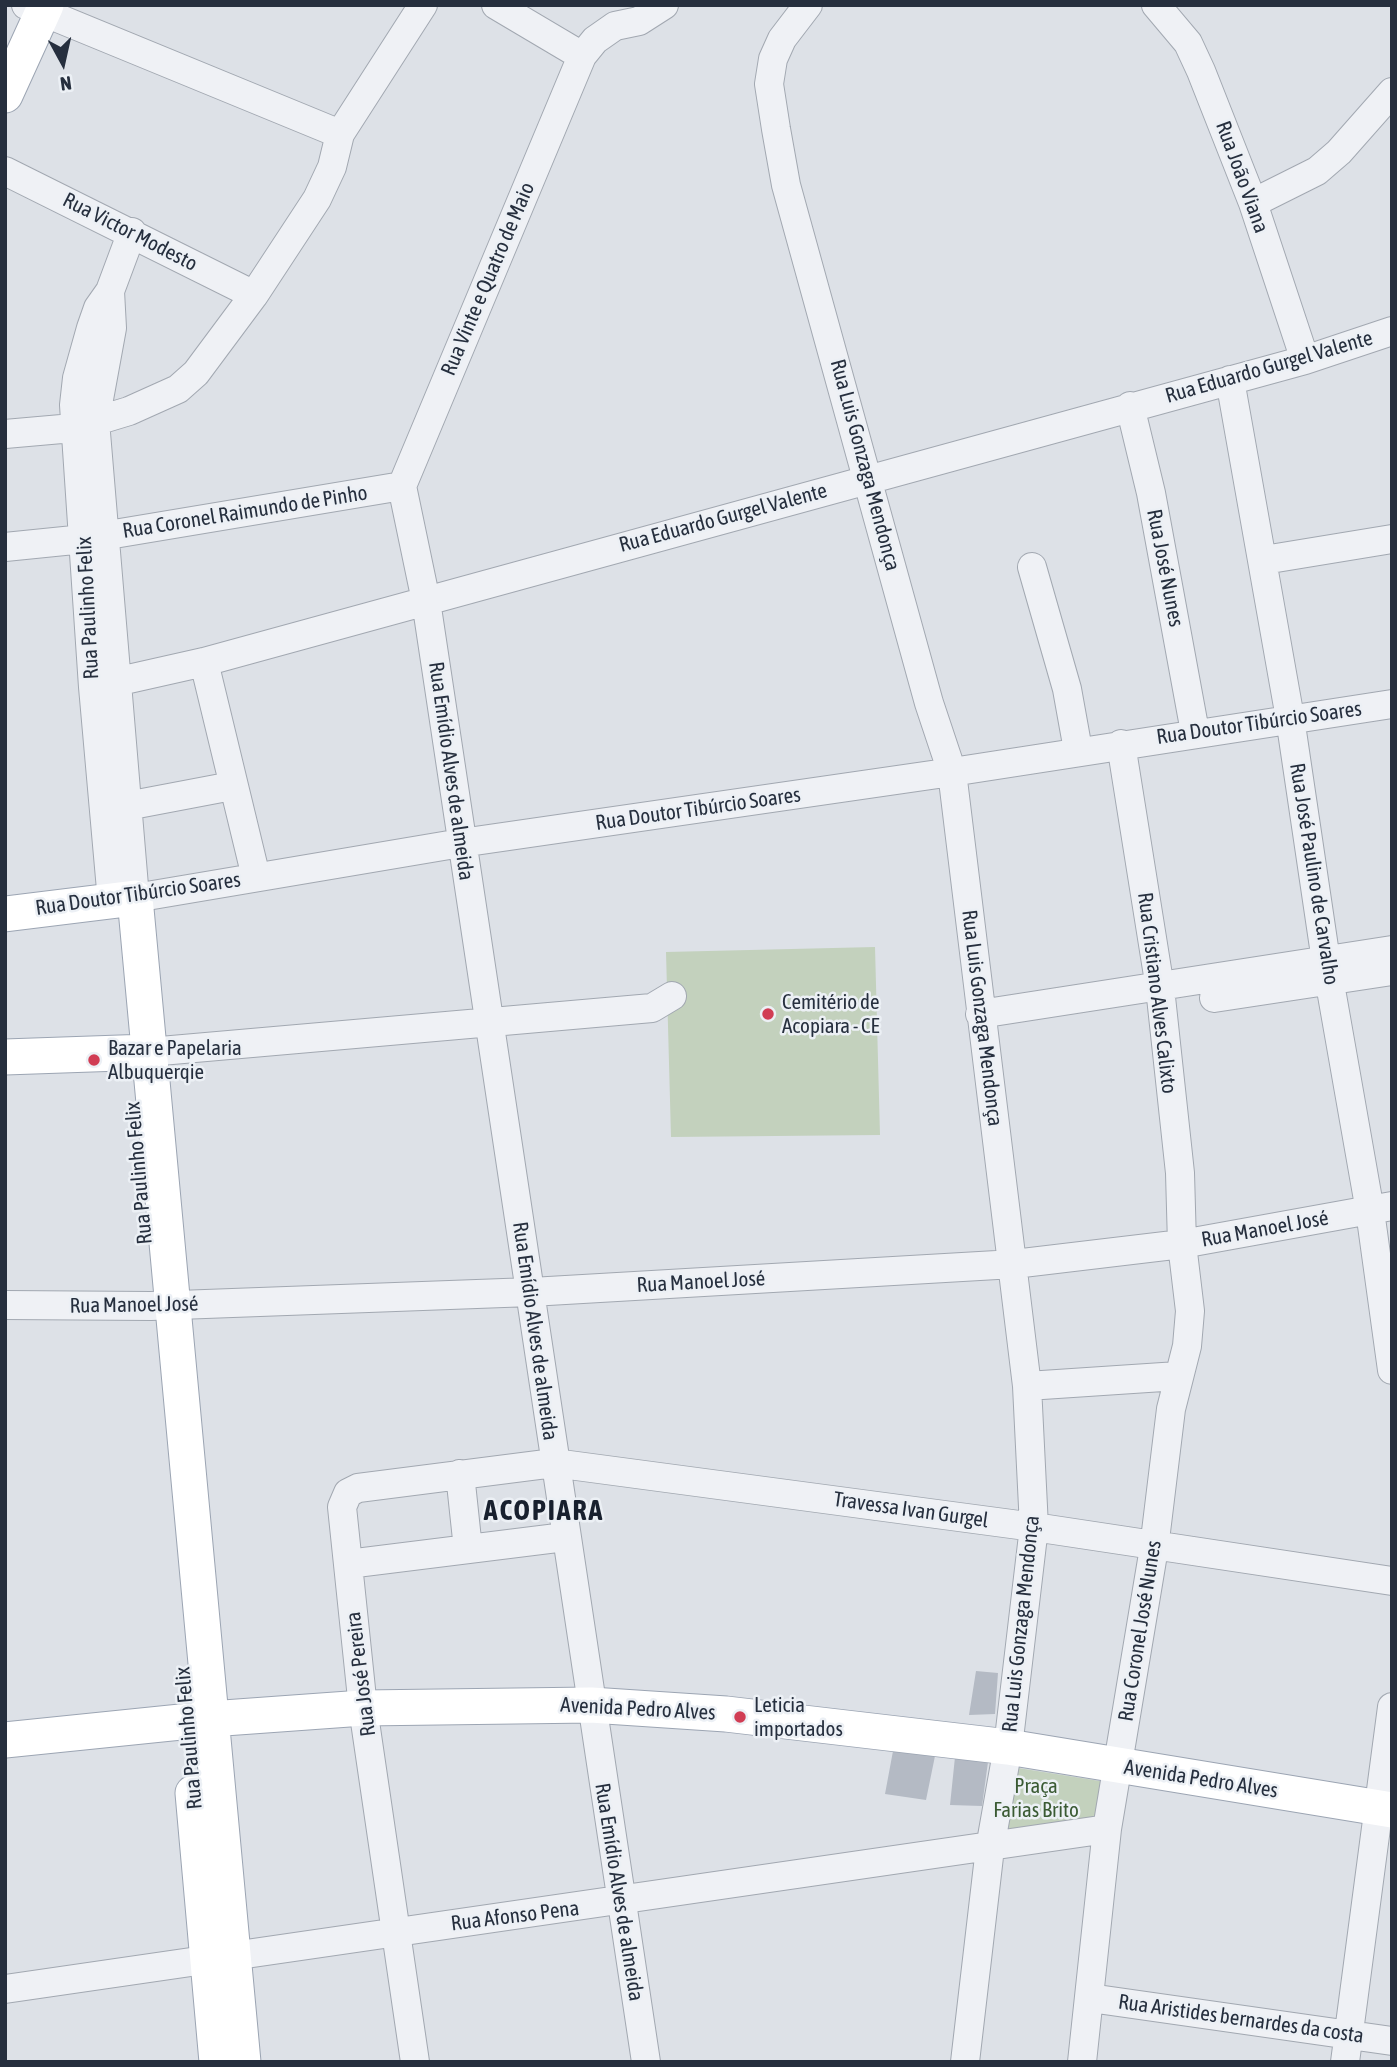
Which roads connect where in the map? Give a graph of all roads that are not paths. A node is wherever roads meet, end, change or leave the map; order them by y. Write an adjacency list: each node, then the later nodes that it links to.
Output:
1 (423, 5): 10 (street)
2 (496, 5): 7 (street)
3 (664, 5): 7 (street, Rua Vinte e Quatro de Maio)
4 (808, 5): 21 (street, Rua Luis Gonzaga Mendonça)
5 (1156, 5): 12 (street, Rua João Viana)
6 (38, 8): 9 (main road); 10 (street)
7 (582, 56): 22 (street, Rua Vinte e Quatro de Maio)
8 (1392, 92): 12 (street)
9 (5, 94)
10 (340, 134): 14 (street)
11 (5, 171): 13 (street, Rua Victor Modesto)
12 (1253, 203): 16 (street, Rua João Viana)
13 (132, 232): 14 (street, Rua Victor Modesto); 19 (street, Rua Paulinho Felix)
14 (254, 295): 19 (street)
15 (1392, 331): 16 (street, Rua Eduardo Gurgel Valente)
16 (1305, 360): 17 (street, Rua Eduardo Gurgel Valente)
17 (1230, 380): 18 (street, Rua Eduardo Gurgel Valente); 26 (street, Rua José Paulino de Carvalho)
18 (1130, 406): 21 (street, Rua Eduardo Gurgel Valente); 33 (street, Rua José Nunes)
19 (84, 425): 20 (street); 23 (street, Rua Paulinho Felix)
20 (5, 435)
21 (869, 478): 28 (street, Rua Eduardo Gurgel Valente); 36 (street, Rua Luis Gonzaga Mendonça)
22 (402, 486): 23 (street, Rua Coronel Raimundo de Pinho); 28 (street)
23 (94, 537): 25 (street, Rua Coronel Raimundo de Pinho); 30 (street, Rua Paulinho Felix)
24 (1392, 539): 26 (street)
25 (5, 547)
26 (1264, 560): 32 (street, Rua José Paulino de Carvalho)
27 (1032, 567): 35 (street)
28 (426, 601): 29 (street, Rua Eduardo Gurgel Valente); 39 (street, Rua Emídio Alves de almeida)
29 (204, 662): 30 (street, Rua Eduardo Gurgel Valente); 37 (street)
30 (105, 685): 38 (street, Rua Paulinho Felix)
31 (1392, 704): 32 (street, Rua Doutor Tibúrcio Soares)
32 (1290, 718): 33 (street, Rua Doutor Tibúrcio Soares); 44 (street, Rua José Paulino de Carvalho)
33 (1195, 732): 34 (street, Rua Doutor Tibúrcio Soares)
34 (1121, 744): 35 (street, Rua Doutor Tibúrcio Soares); 47 (street, Rua Cristiano Alves Calixto)
35 (1078, 750): 36 (street, Rua Doutor Tibúrcio Soares)
36 (952, 772): 39 (street, Rua Doutor Tibúrcio Soares); 49 (street, Rua Luis Gonzaga Mendonça)
37 (232, 786): 38 (street); 40 (street)
38 (117, 809): 41 (street, Rua Paulinho Felix)
39 (461, 843): 40 (street, Rua Doutor Tibúrcio Soares); 48 (street, Rua Emídio Alves de almeida)
40 (256, 877): 41 (street, Rua Doutor Tibúrcio Soares)
41 (123, 899): 42 (main road, Rua Doutor Tibúrcio Soares); 50 (main road, Rua Paulinho Felix)
42 (5, 914)
43 (1392, 950): 44 (street)
44 (1328, 971): 45 (street); 47 (street); 52 (street, Rua José Paulino de Carvalho)
45 (1392, 971)
46 (671, 996): 48 (street)
47 (1160, 997): 49 (street); 53 (street, Rua Cristiano Alves Calixto)
48 (487, 1022): 50 (street); 55 (street, Rua Emídio Alves de almeida)
49 (981, 1024): 54 (street, Rua Luis Gonzaga Mendonça)
50 (139, 1052): 51 (main road); 57 (main road, Rua Paulinho Felix)
51 (5, 1057)
52 (1381, 1208): 53 (street, Rua Manoel José); 58 (street, Rua José Paulino de Carvalho)
53 (1182, 1244): 54 (street, Rua Manoel José); 60 (street, Rua Coronel José Nunes)
54 (1014, 1264): 55 (street, Rua Manoel José); 61 (street, Rua Luis Gonzaga Mendonça)
55 (531, 1292): 57 (street, Rua Manoel José); 62 (street, Rua Emídio Alves de almeida)
56 (5, 1306): 57 (street, Rua Manoel José)
57 (162, 1306): 73 (main road, Rua Paulinho Felix)
58 (1390, 1342): 59 (street, Rua José Paulino de Carvalho)
59 (1392, 1370)
60 (1178, 1376): 61 (street); 66 (street, Rua Coronel José Nunes)
61 (1027, 1386): 64 (street, Rua Luis Gonzaga Mendonça)
62 (554, 1463): 63 (street, Rua José Pereira); 64 (street, Travessa Ivan Gurgel); 65 (street, Rua Emídio Alves de almeida)
63 (460, 1474): 67 (street); 68 (street, Rua José Pereira)
64 (1034, 1527): 66 (street, Travessa Ivan Gurgel); 75 (street, Rua Luis Gonzaga Mendonça)
65 (565, 1537): 67 (street); 70 (street, Rua Emídio Alves de almeida)
66 (1154, 1548): 69 (street, Travessa Ivan Gurgel); 76 (street, Rua Coronel José Nunes)
67 (468, 1549): 68 (street)
68 (348, 1564): 72 (street, Rua José Pereira)
69 (1392, 1581)
70 (591, 1705): 72 (main road, Avenida Pedro Alves); 75 (main road, Avenida Pedro Alves); 80 (street, Rua Emídio Alves de almeida)
71 (1392, 1707): 77 (street)
72 (363, 1709): 73 (main road, Avenida Pedro Alves); 81 (street, Rua José Pereira)
73 (199, 1720): 74 (main road, Avenida Pedro Alves); 82 (main road, Rua Paulinho Felix)
74 (5, 1740)
75 (1008, 1747): 76 (main road, Avenida Pedro Alves); 79 (street, Rua Luis Gonzaga Mendonça)
76 (1117, 1765): 77 (main road, Avenida Pedro Alves); 78 (street, Rua Coronel José Nunes)
77 (1385, 1809): 86 (street)
78 (1107, 1829): 79 (street, Rua Afonso Pena); 84 (street, Rua Coronel José Nunes)
79 (990, 1848): 80 (street, Rua Afonso Pena); 92 (street, Rua Luis Gonzaga Mendonça)
80 (620, 1902): 81 (street, Rua Afonso Pena); 91 (street, Rua Emídio Alves de almeida)
81 (398, 1931): 82 (street, Rua Afonso Pena); 90 (street, Rua José Pereira)
82 (220, 1957): 83 (street, Rua Afonso Pena); 88 (main road, Rua Paulinho Felix); 89 (main road, Rua Paulinho Felix)
83 (5, 1989)
84 (1090, 1998): 86 (street, Rua Aristides bernardes da costa); 87 (street, Rua Coronel José Nunes)
85 (1392, 2041): 86 (street, Rua Aristides bernardes da costa)
86 (1347, 2048)
87 (1074, 2061)
88 (217, 2062)
89 (243, 2062)
90 (415, 2062)
91 (646, 2062)
92 (965, 2062)

